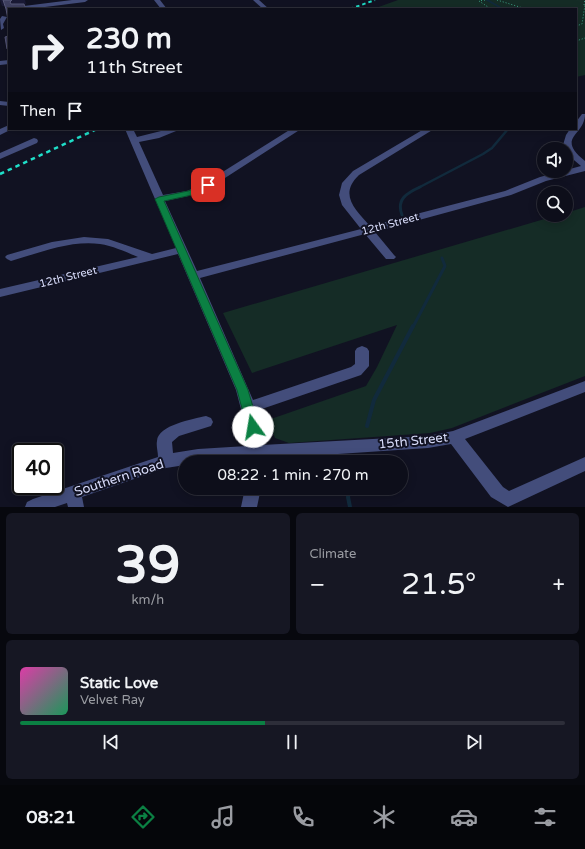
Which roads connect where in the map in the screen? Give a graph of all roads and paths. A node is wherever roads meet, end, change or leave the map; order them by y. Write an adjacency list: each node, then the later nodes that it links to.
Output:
1 (30, 0): 10 (street)
2 (85, 0): 8 (street)
3 (157, 0): 11 (street)
4 (256, 0): 12 (street)
5 (484, 0): 13 (path)
6 (497, 0): 14 (path)
7 (585, 0): 9 (path)
8 (74, 1): 10 (street)
9 (584, 5): 16 (path)
10 (30, 8)
11 (163, 8)
12 (265, 8)
13 (490, 8)
14 (523, 8)
15 (3, 16): 17 (street)
16 (577, 26)
17 (1, 28)
18 (585, 116): 19 (street)
19 (577, 126)
20 (129, 130): 25 (street)
21 (174, 130): 25 (street)
22 (295, 130): 29 (street)
23 (428, 130): 30 (street)
24 (574, 130): 28 (street)
25 (134, 140): 29 (street)
26 (34, 141): 27 (street)
27 (0, 156)
28 (585, 166): 30 (street, 12th Street)
29 (159, 199): 31 (street)
30 (366, 230): 34 (street); 35 (street, 12th Street)
31 (182, 250): 33 (street, 12th Street); 35 (street)
32 (11, 257): 33 (street)
33 (150, 257): 36 (street, 12th Street)
34 (390, 257)
35 (194, 276): 39 (street)
36 (0, 293)
37 (362, 351): 39 (street)
38 (585, 386): 41 (street, 15th Street)
39 (248, 408): 42 (street)
40 (206, 422): 45 (street)
41 (454, 437): 43 (street, 15th Street); 46 (street)
42 (255, 455)
43 (287, 455)
44 (178, 460): 45 (street, Southern Road)
45 (166, 462): 48 (street, Southern Road)
46 (585, 464)
47 (252, 495): 50 (street)
48 (75, 500): 49 (street, Southern Road)
49 (32, 507)
50 (249, 507)

